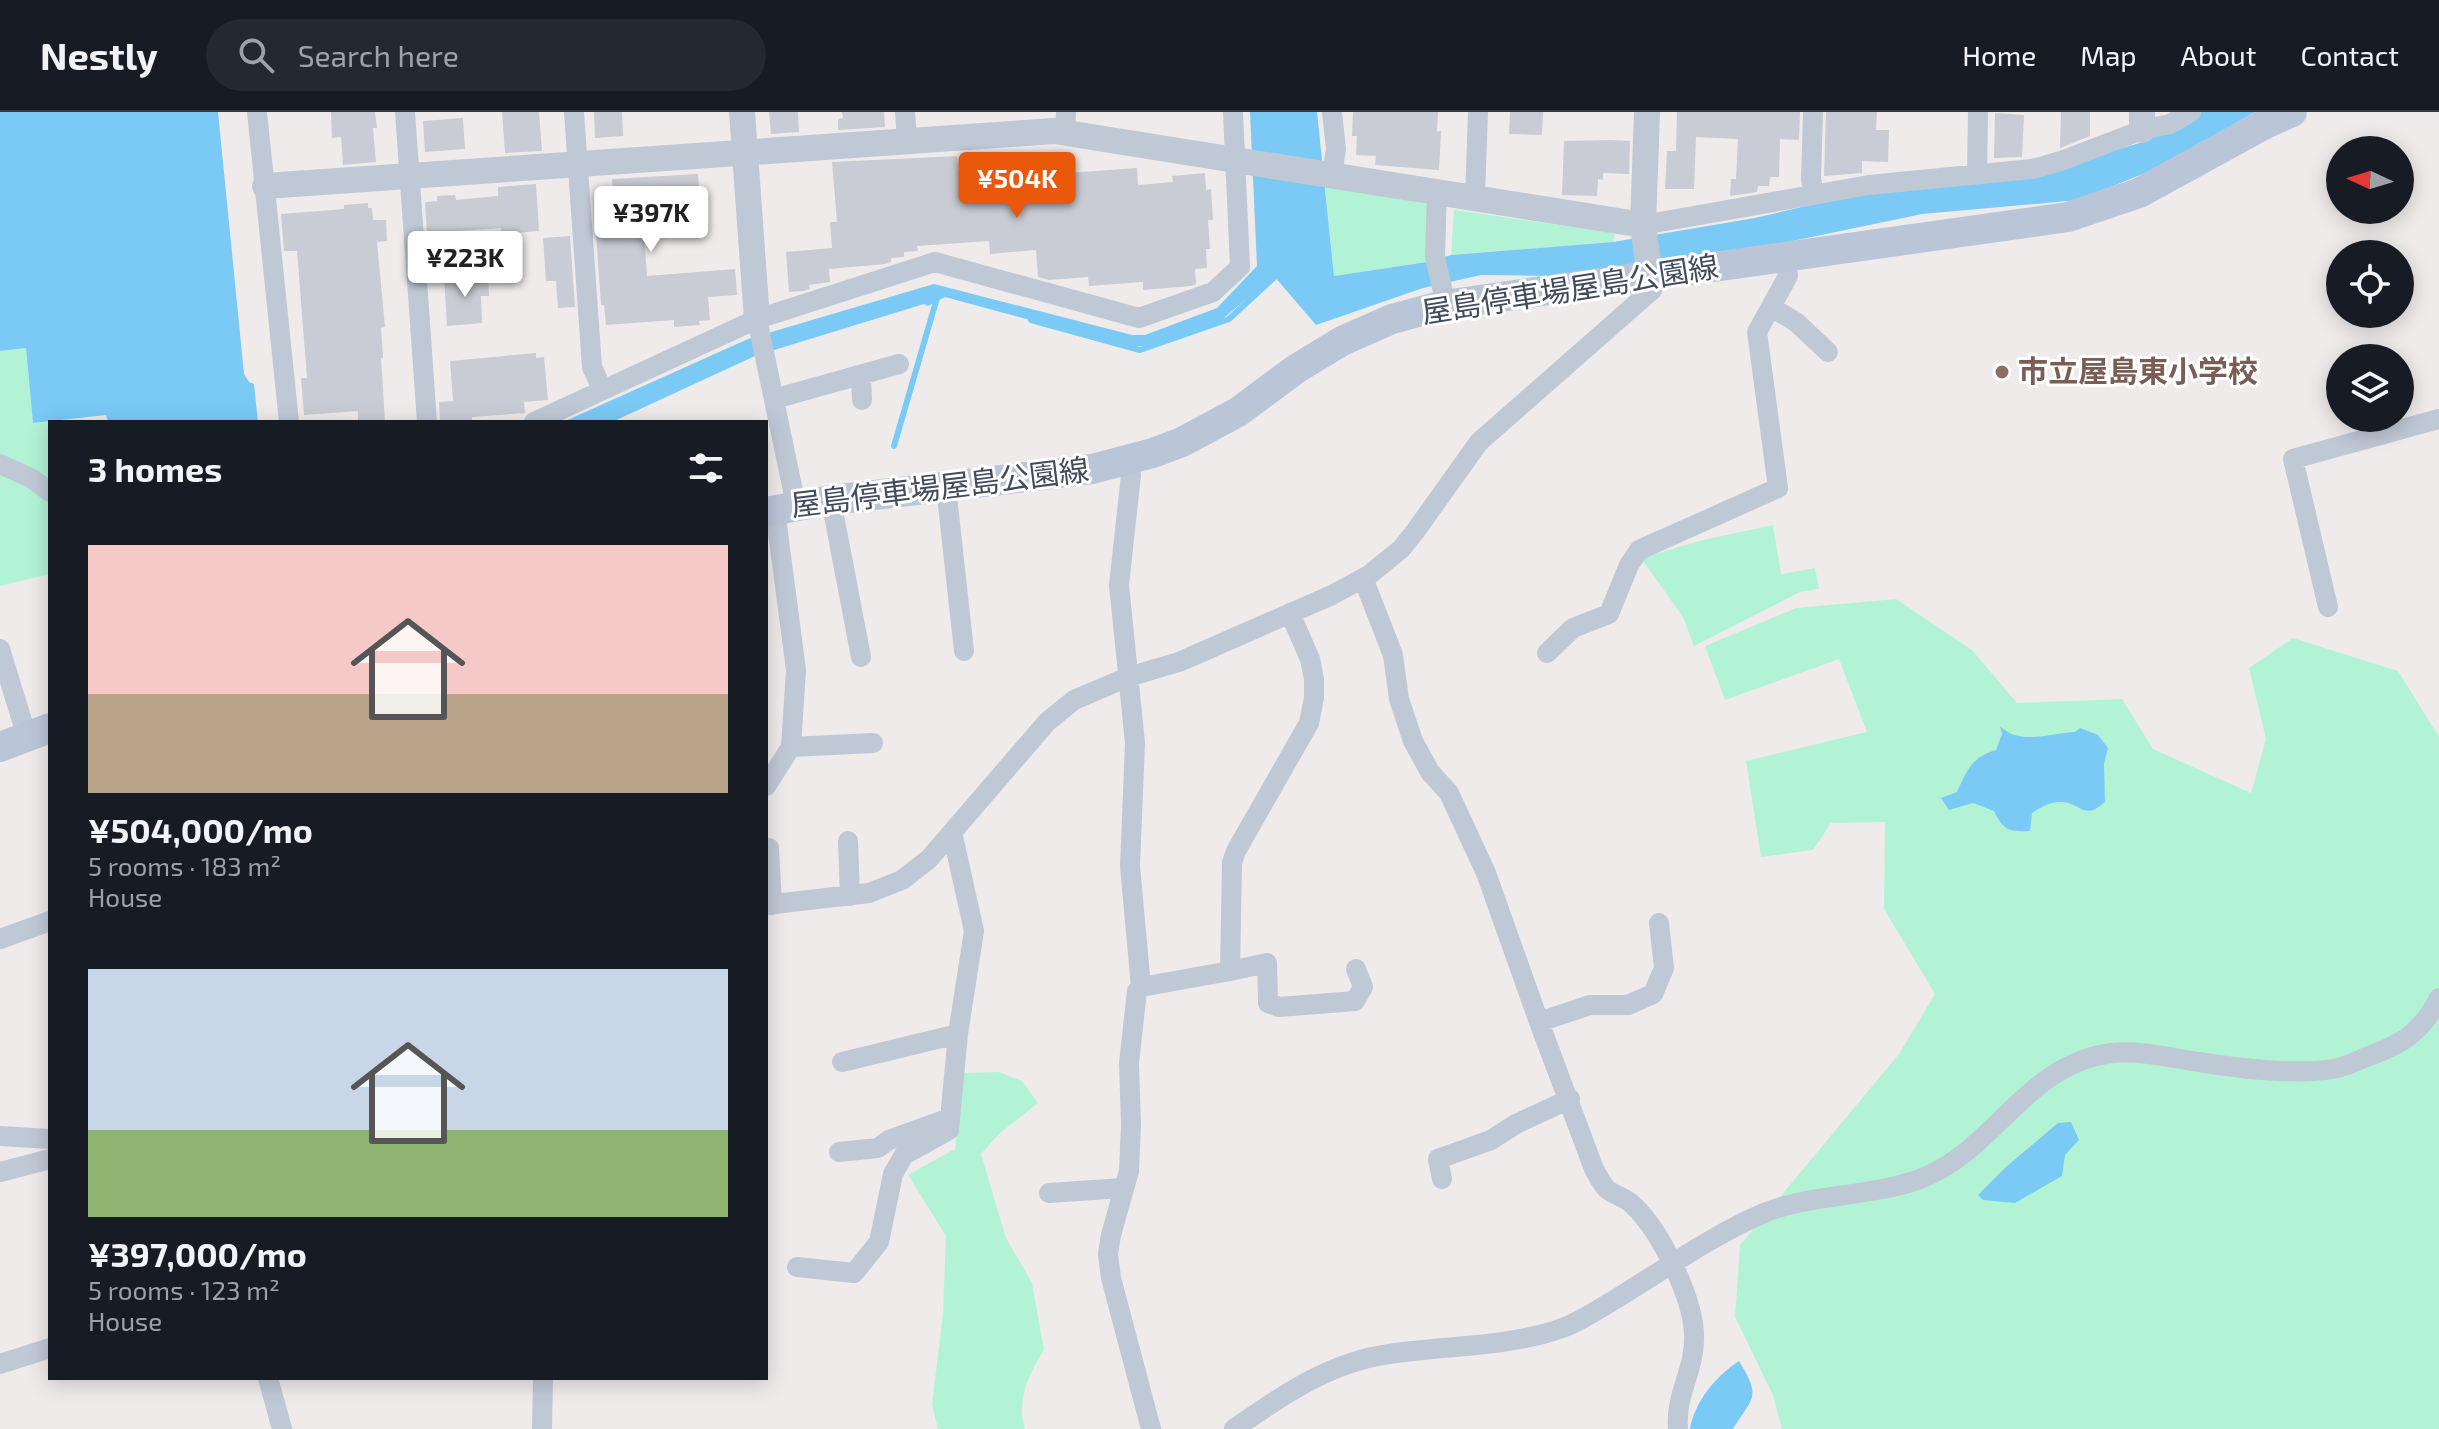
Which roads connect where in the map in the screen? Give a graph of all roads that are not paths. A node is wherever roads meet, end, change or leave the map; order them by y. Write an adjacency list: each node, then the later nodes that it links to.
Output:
1 (257, 112): 23 (street)
2 (405, 112): 21 (street)
3 (574, 112): 19 (street)
4 (742, 112): 17 (street)
5 (905, 112): 16 (street)
6 (1233, 112): 18 (street)
7 (1332, 112): 20 (street)
8 (1478, 112): 26 (street)
9 (1647, 112): 27 (street)
10 (1813, 112): 25 (street)
11 (1978, 112): 22 (street)
12 (2191, 112): 14 (street)
13 (2292, 112): 28 (main road, 屋島停車場屋島公園線)
14 (2142, 121): 22 (street)
15 (1065, 122): 16 (street); 18 (street)
16 (907, 140): 17 (street)
17 (745, 152): 19 (street); 32 (street)
18 (1243, 160): 20 (street); 32 (street)
19 (578, 164): 21 (street); 36 (street)
20 (1327, 173): 24 (street)
21 (410, 175): 23 (street); 41 (street)
22 (1977, 175): 25 (street)
23 (265, 186): 40 (street)
24 (1437, 191): 26 (street); 30 (street)
25 (1814, 195): 27 (street)
26 (1475, 197): 27 (street)
27 (1643, 225): 29 (street)
28 (1785, 258): 29 (main road, 屋島停車場屋島公園線); 31 (street)
29 (1650, 277): 30 (main road, 屋島停車場屋島公園線); 49 (street)
30 (1445, 296): 43 (main road, 屋島停車場屋島公園線)
31 (1771, 307): 33 (street); 54 (street)
32 (758, 326): 36 (street); 37 (street)
33 (1828, 352)
34 (899, 364): 35 (street)
35 (861, 375): 37 (street); 38 (street)
36 (602, 389): 42 (street)
37 (774, 399): 48 (street)
38 (862, 400)
39 (2439, 419): 50 (street)
40 (289, 420)
41 (427, 420)
42 (538, 420)
43 (1127, 461): 45 (main road, 屋島停車場屋島公園線); 56 (street)
44 (0, 464): 46 (street)
45 (946, 487): 47 (main road, 屋島停車場屋島公園線); 53 (street)
46 (48, 491)
47 (831, 500): 48 (main road, 屋島停車場屋島公園線); 55 (street)
48 (779, 509): 59 (street)
49 (1363, 578): 51 (street); 73 (street)
50 (2328, 607)
51 (1290, 613): 56 (street); 70 (street)
52 (0, 649): 57 (street)
53 (964, 651)
54 (1547, 653)
55 (861, 657)
56 (1128, 677): 61 (street); 71 (street)
57 (26, 737)
58 (873, 743): 59 (street)
59 (791, 747): 60 (street)
60 (768, 783)
61 (952, 832): 64 (street); 74 (street)
62 (848, 841): 64 (street)
63 (769, 848): 65 (street)
64 (850, 896): 65 (street)
65 (769, 905)
66 (48, 922): 68 (street)
67 (1659, 923): 73 (street)
68 (0, 939)
69 (1356, 969): 70 (street)
70 (1230, 971): 71 (street)
71 (1141, 987): 84 (street)
72 (2439, 998): 86 (street)
73 (1539, 1022): 76 (street)
74 (958, 1034): 75 (street); 77 (street)
75 (842, 1062)
76 (1570, 1099): 83 (street); 86 (street)
77 (950, 1118): 80 (street); 87 (street)
78 (0, 1136): 79 (street)
79 (48, 1139)
80 (839, 1152)
81 (48, 1160): 82 (street)
82 (0, 1172)
83 (1442, 1179)
84 (1123, 1188): 85 (street); 94 (street)
85 (1049, 1193)
86 (1672, 1265): 95 (street); 96 (street)
87 (797, 1267)
88 (48, 1349): 89 (street)
89 (0, 1364)
90 (269, 1380): 92 (street)
91 (543, 1380): 93 (street)
92 (282, 1429)
93 (542, 1429)
94 (1151, 1429)
95 (1234, 1429)
96 (1678, 1429)

